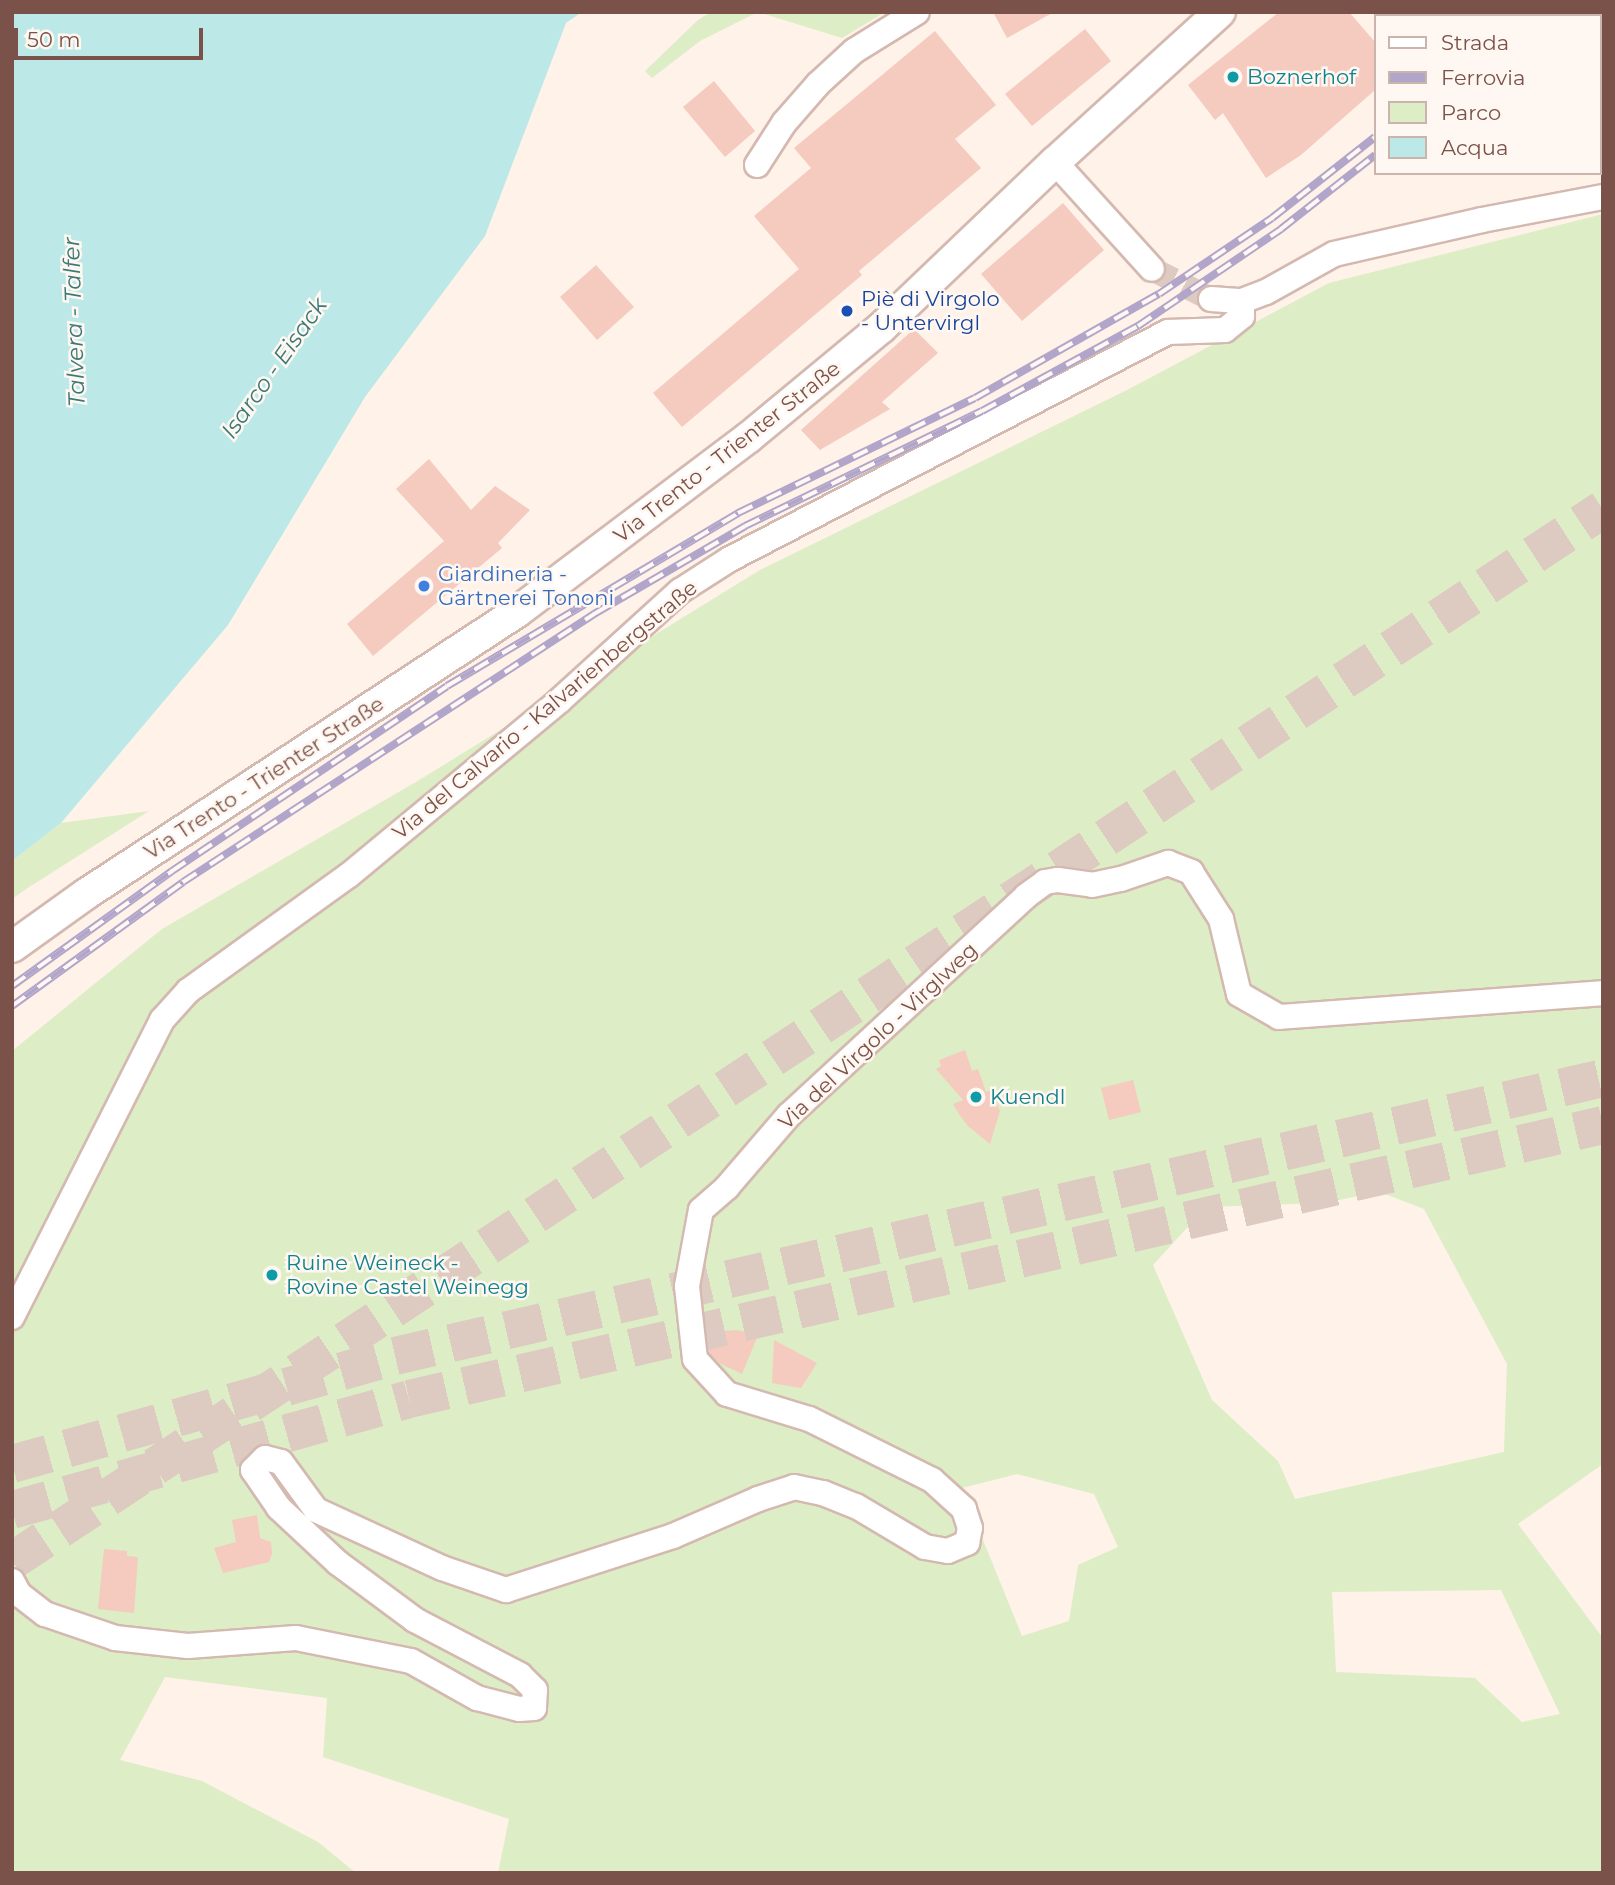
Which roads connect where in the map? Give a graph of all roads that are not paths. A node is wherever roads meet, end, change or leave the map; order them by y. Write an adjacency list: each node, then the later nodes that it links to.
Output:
1 (916, 12): 4 (street)
2 (1220, 12): 3 (street, Via Trento - Trienter Straße)
3 (1055, 162): 6 (street); 9 (street, Via Trento - Trienter Straße)
4 (757, 165)
5 (1603, 197): 8 (street)
6 (1152, 269)
7 (1212, 299): 8 (street)
8 (1242, 301): 11 (street, Via del Calvario - Kalvarienbergstraße)
9 (12, 947)
10 (1603, 993): 12 (street, Via del Virgolo - Virglweg)
11 (12, 1317)
12 (12, 1581)

